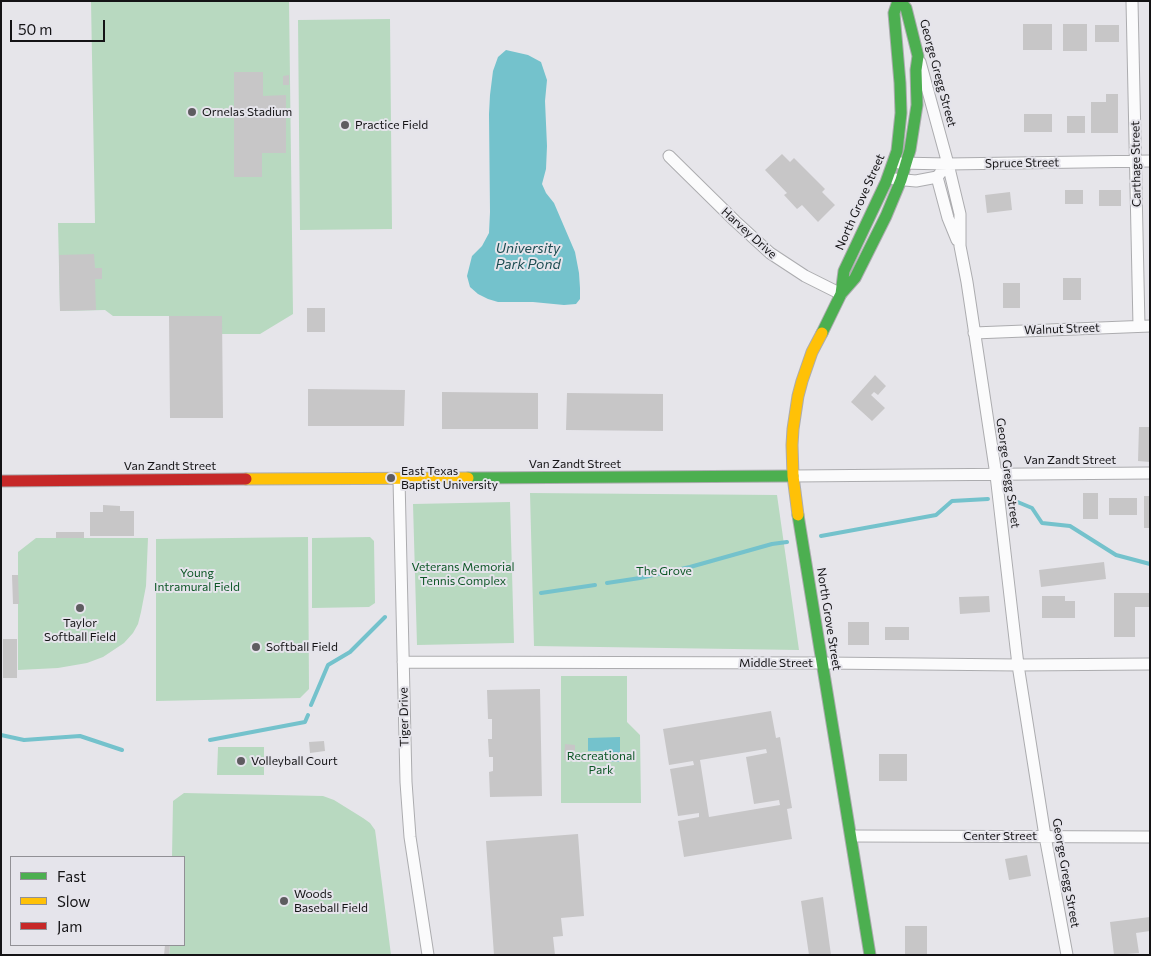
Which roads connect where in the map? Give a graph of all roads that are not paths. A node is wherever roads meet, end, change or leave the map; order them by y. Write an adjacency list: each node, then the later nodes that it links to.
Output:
1 (899, 1): 3 (main road, George Gregg Street); 7 (main road, North Grove Street)
2 (1132, 1): 6 (street, Carthage Street)
3 (918, 56): 8 (main road, North Grove Street); 9 (street, George Gregg Street)
4 (669, 156): 14 (street, Harvey Drive)
5 (1150, 161): 6 (street, Spruce Street)
6 (1136, 162): 9 (street, Spruce Street); 15 (street, Carthage Street)
7 (894, 163): 8 (street, Spruce Street); 10 (main road, North Grove Street)
8 (906, 164): 9 (street, Spruce Street); 12 (main road, North Grove Street)
9 (948, 164): 11 (street); 13 (street, George Gregg Street)
10 (888, 177): 12 (street); 14 (main road, North Grove Street)
11 (937, 177): 12 (street); 13 (street)
12 (901, 180): 14 (main road, North Grove Street)
13 (960, 246): 16 (street, George Gregg Street)
14 (841, 294): 19 (main road, North Grove Street)
15 (1144, 326): 16 (street, Walnut Street)
16 (974, 333): 18 (street, George Gregg Street)
17 (1150, 473): 18 (street, Van Zandt Street)
18 (996, 475): 19 (street, Van Zandt Street); 25 (street, George Gregg Street)
19 (793, 476): 20 (main road, Van Zandt Street); 23 (main road, North Grove Street)
20 (398, 479): 21 (main road, Van Zandt Street); 22 (street, Tiger Drive)
21 (1, 481)
22 (403, 662): 23 (street, Middle Street); 29 (street, Tiger Drive)
23 (823, 663): 25 (street, Middle Street); 26 (main road, North Grove Street)
24 (1150, 664): 25 (street, Middle Street)
25 (1018, 665): 27 (street, George Gregg Street)
26 (851, 836): 27 (street, Center Street); 30 (main road, North Grove Street)
27 (1045, 836): 28 (street, Center Street); 31 (street, George Gregg Street)
28 (1150, 836)
29 (428, 955)
30 (870, 955)
31 (1067, 955)

